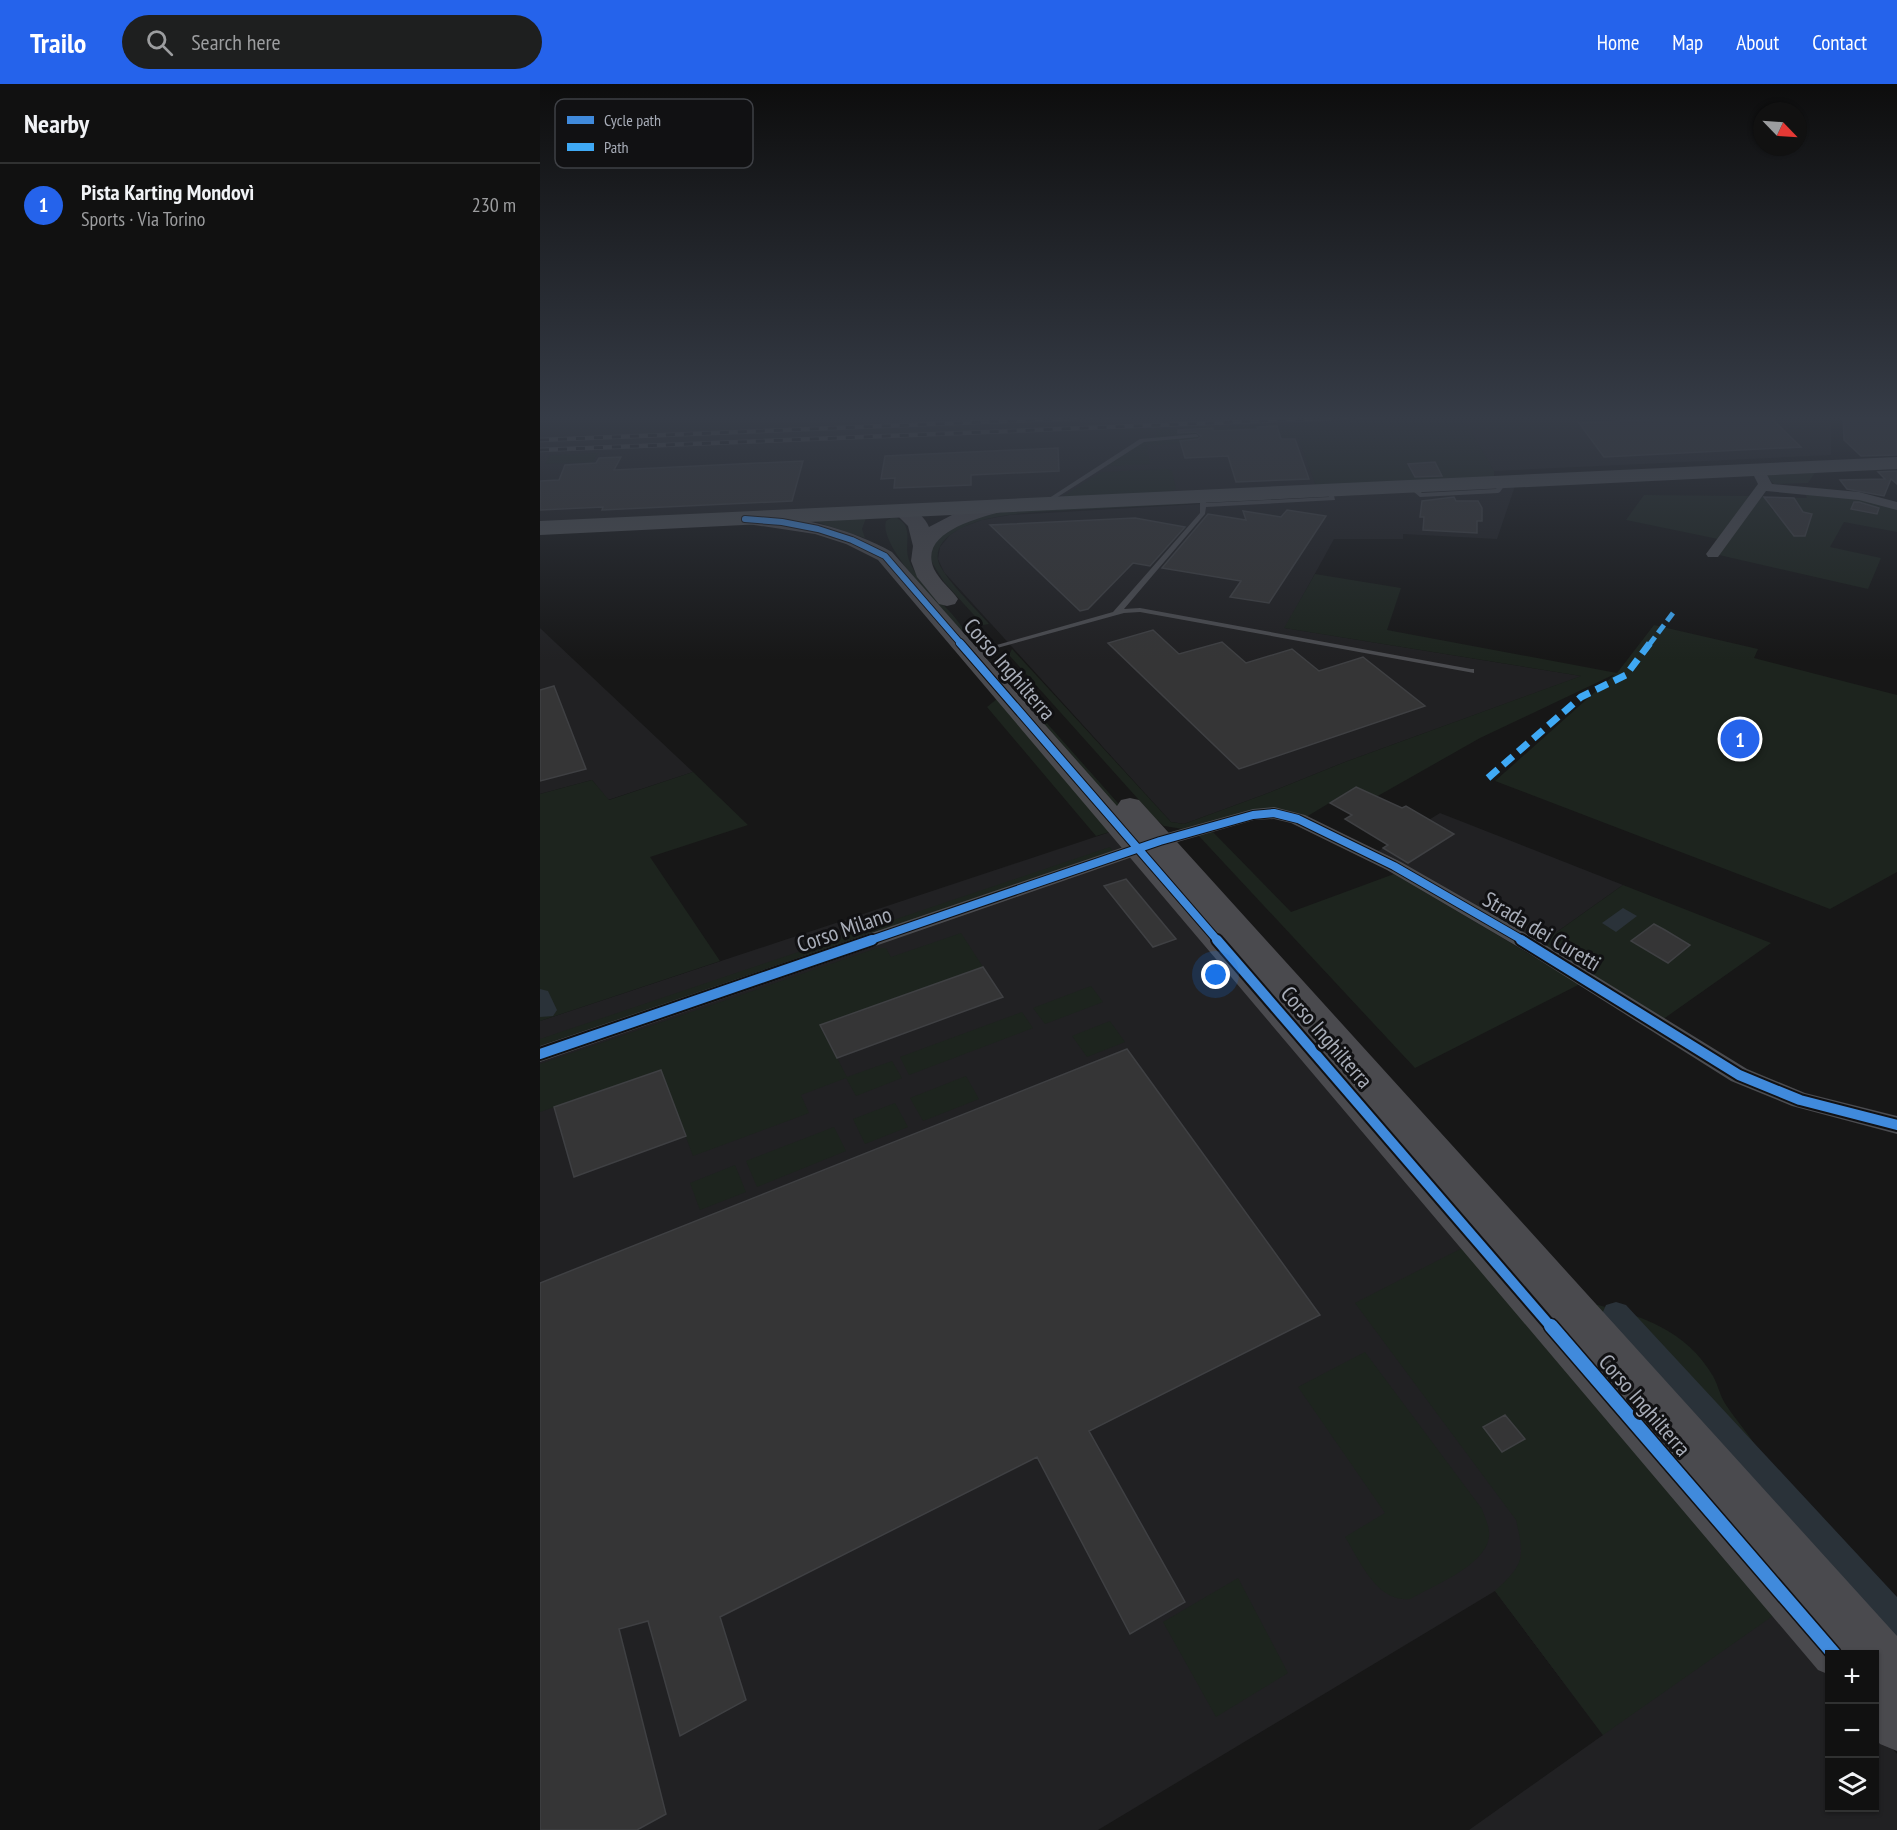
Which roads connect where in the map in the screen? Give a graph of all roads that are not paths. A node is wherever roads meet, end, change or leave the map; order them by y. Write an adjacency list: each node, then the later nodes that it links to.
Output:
1 (1053, 497): 6 (lane)
2 (1247, 497): 5 (main road)
3 (1747, 497): 13 (street)
4 (1863, 497): 7 (street)
5 (1202, 501): 6 (main road); 15 (lane)
6 (1040, 506): 8 (main road)
7 (1897, 506)
8 (993, 508): 9 (main road); 12 (street)
9 (894, 512): 10 (main road); 12 (street, Corso Inghilterra); 14 (street, Corso Inghilterra)
10 (746, 519): 11 (main road); 14 (street, Corso Inghilterra)
11 (540, 528)
12 (923, 546): 16 (street, Corso Inghilterra)
13 (1713, 554)
14 (885, 556): 16 (street, Corso Inghilterra)
15 (1116, 613): 16 (lane, Corso Inghilterra); 17 (lane, Corso Inghilterra)
16 (980, 650): 18 (street, Corso Inghilterra)
17 (1471, 671)
18 (1150, 844): 19 (street, Corso Inghilterra); 20 (street, Corso Milano); 21 (street, Strada dei Curetti)
19 (1251, 960): 22 (street, Corso Inghilterra); 23 (street, Corso Inghilterra)
20 (540, 1054)
21 (1897, 1125)
22 (1831, 1650)
23 (1897, 1671)
24 (1878, 1704): 25 (street)
25 (1897, 1727)

